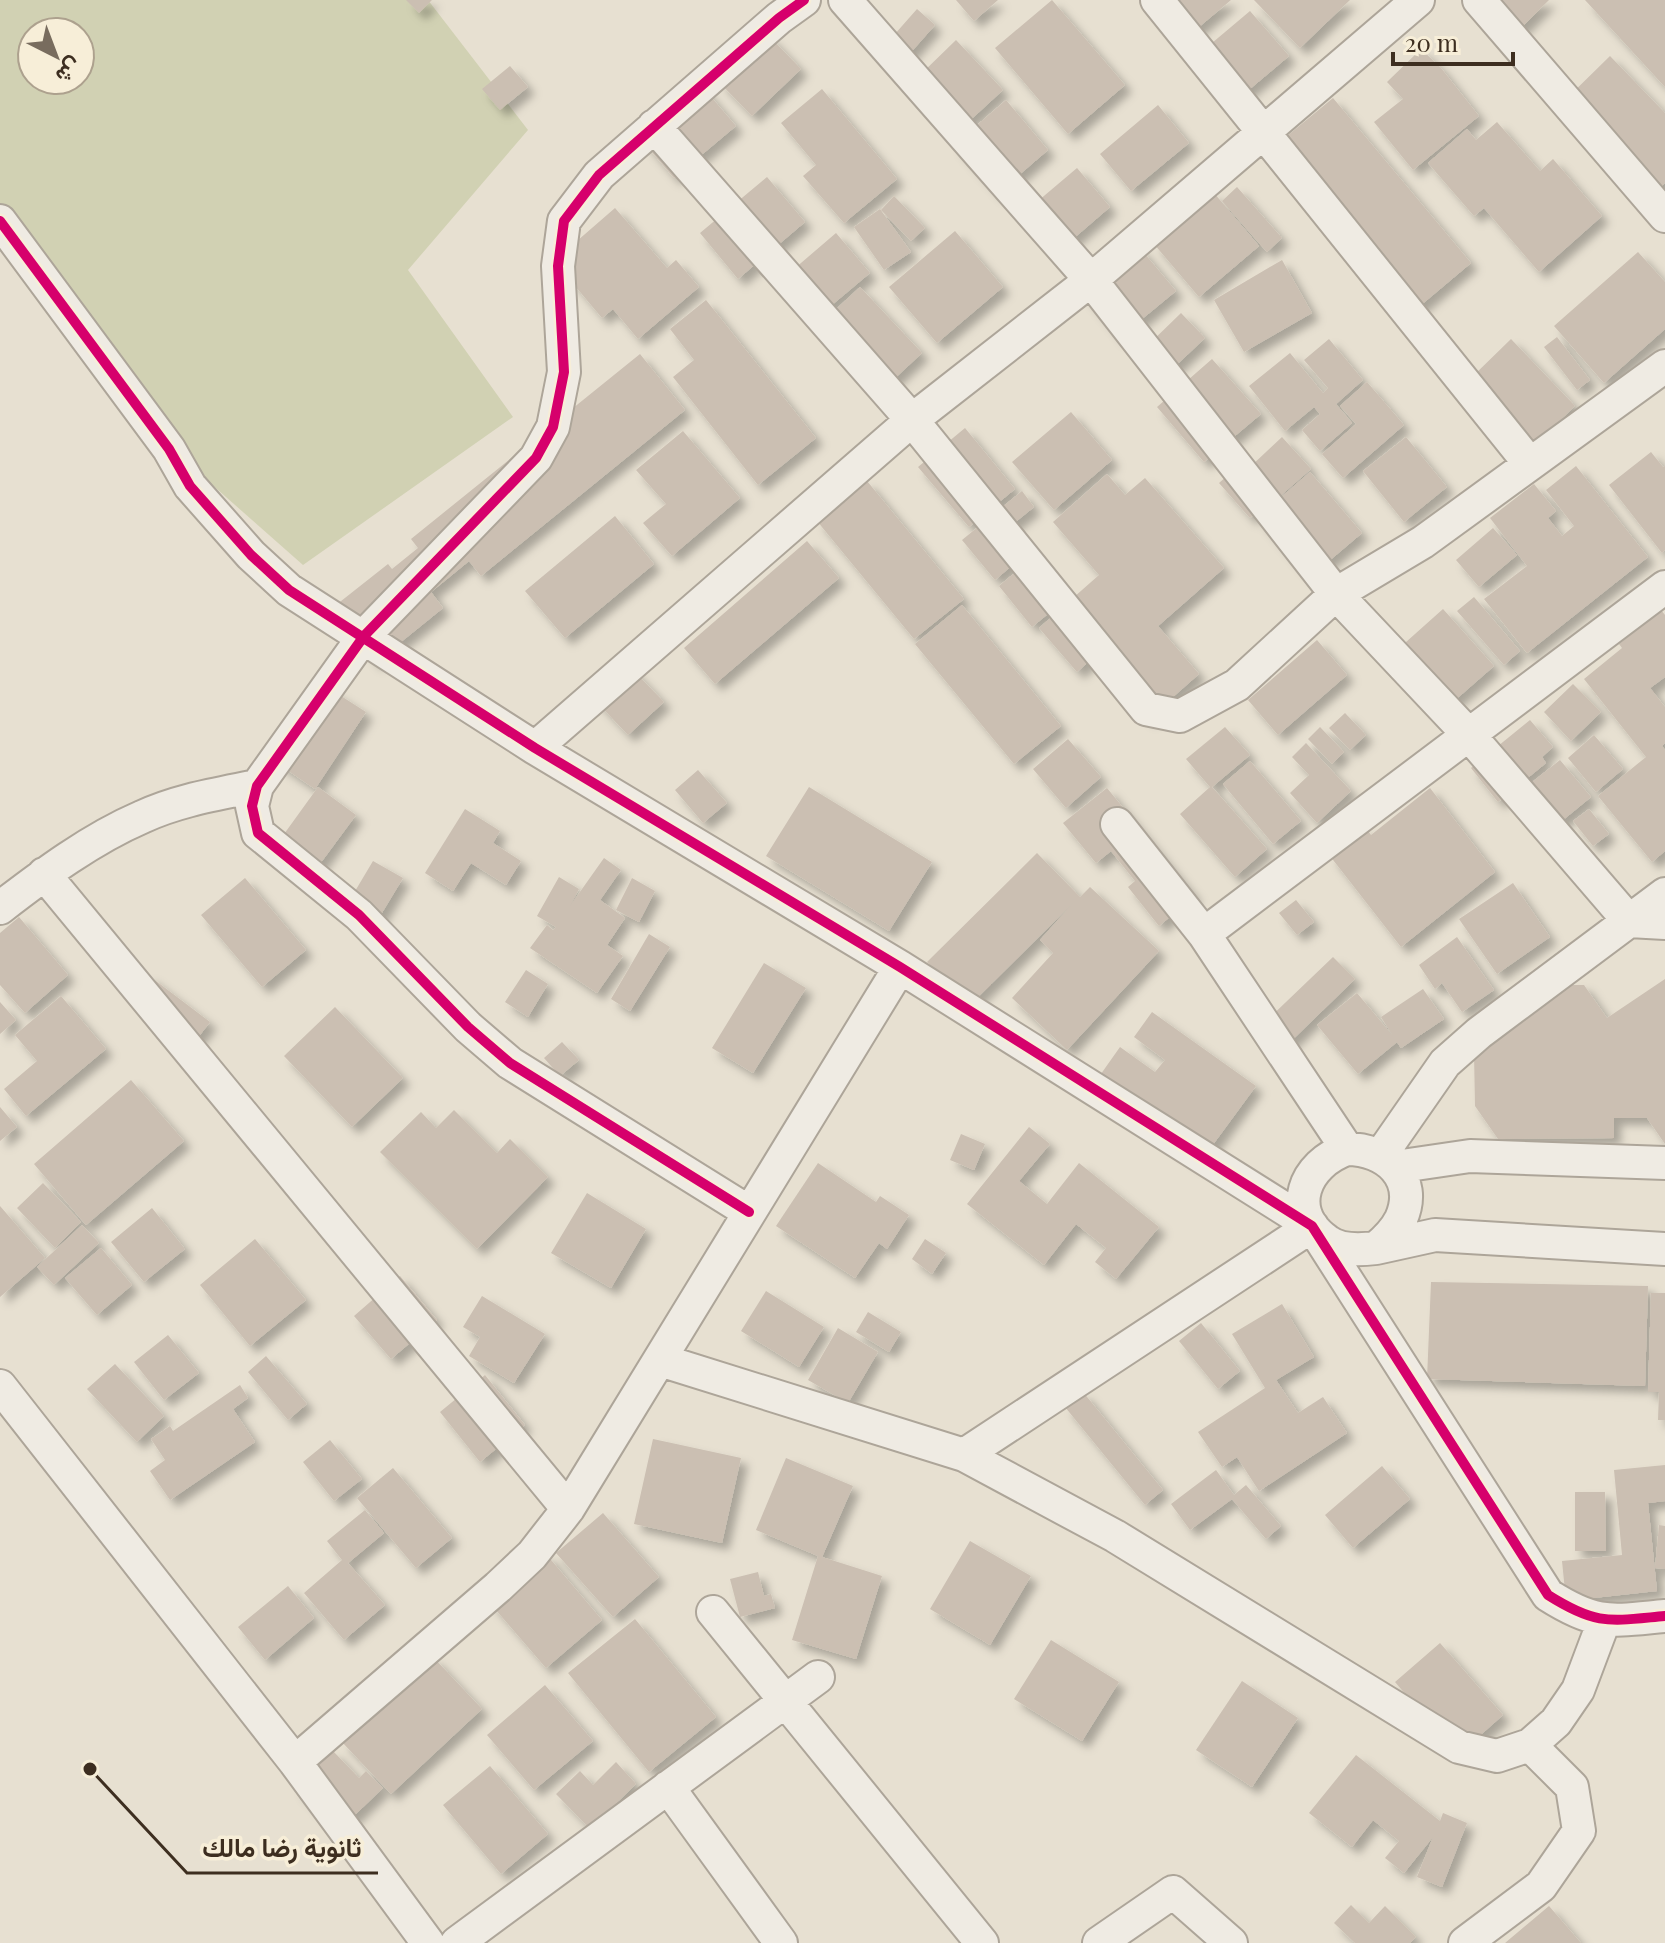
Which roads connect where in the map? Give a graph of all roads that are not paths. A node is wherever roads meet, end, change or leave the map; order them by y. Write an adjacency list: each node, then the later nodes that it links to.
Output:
1 (845, 0): 10 (street)
2 (1157, 0): 7 (street)
3 (1418, 0): 7 (street)
4 (1479, 0): 8 (street)
5 (782, 6): 6 (street)
6 (654, 126): 12 (street); 16 (street)
7 (1263, 133): 10 (street); 13 (street)
8 (1665, 216)
9 (0, 221): 16 (street)
10 (1091, 280): 12 (street); 15 (street)
11 (1665, 366): 13 (street)
12 (912, 420): 15 (street); 18 (street)
13 (1530, 464): 15 (street)
14 (1665, 587): 17 (street)
15 (1336, 594): 17 (street)
16 (364, 636): 18 (street); 19 (street)
17 (1469, 735): 24 (street); 26 (street)
18 (535, 748): 27 (street)
19 (257, 786): 21 (street); 31 (street)
20 (1117, 824): 26 (street)
21 (44, 874): 23 (street); 38 (street)
22 (1665, 894): 24 (street)
23 (0, 908)
24 (1629, 921): 25 (street); 29 (street)
25 (1665, 923)
26 (1204, 934): 28 (street)
27 (900, 967): 31 (street); 32 (street)
28 (1347, 1149): 29 (street); 32 (street)
29 (1388, 1161): 30 (street); 33 (street)
30 (1665, 1163)
31 (749, 1212): 35 (street)
32 (1312, 1226): 33 (street); 37 (street); 41 (street)
33 (1376, 1248): 34 (street)
34 (1665, 1249)
35 (660, 1360): 37 (street); 38 (street)
36 (0, 1386): 45 (street)
37 (964, 1455): 44 (street)
38 (568, 1509): 45 (street)
39 (713, 1612): 43 (street)
40 (1665, 1616): 41 (street)
41 (1604, 1621): 44 (street)
42 (818, 1677): 43 (street)
43 (786, 1700): 46 (street); 50 (street)
44 (1530, 1745): 53 (street)
45 (295, 1762): 47 (street)
46 (668, 1787): 48 (street); 49 (street)
47 (428, 1943)
48 (457, 1943)
49 (781, 1943)
50 (982, 1943)
51 (1099, 1943): 52 (street)
52 (1231, 1943)
53 (1465, 1943)

